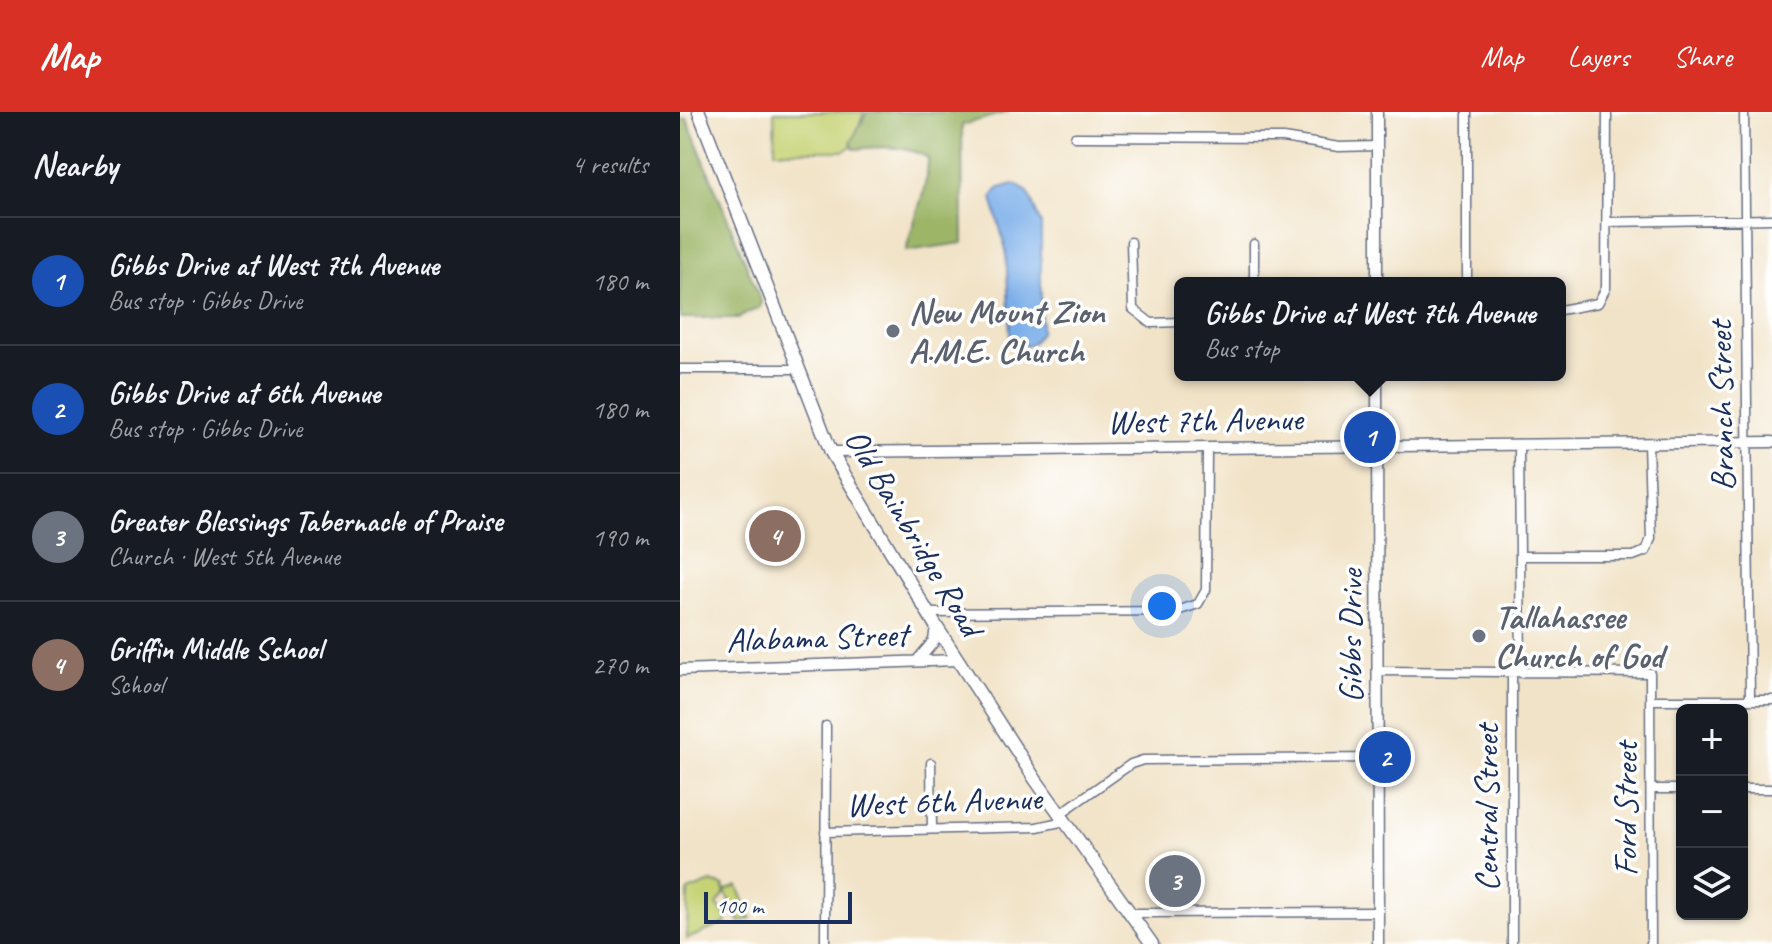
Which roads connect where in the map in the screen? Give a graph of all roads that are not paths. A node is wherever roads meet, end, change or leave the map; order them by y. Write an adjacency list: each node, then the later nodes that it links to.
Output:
1 (699, 112): 19 (main road, Old Bainbridge Road)
2 (1377, 112): 7 (street)
3 (1467, 112): 15 (street)
4 (1607, 112): 10 (street)
5 (1744, 112): 8 (street, Branch Street)
6 (1075, 137): 7 (street)
7 (1377, 146): 14 (street)
8 (1745, 219): 9 (street); 10 (street); 21 (street, Branch Street)
9 (1772, 219)
10 (1608, 222): 16 (street)
11 (1131, 242): 17 (street)
12 (1254, 244): 13 (street)
13 (1254, 277)
14 (1377, 277)
15 (1467, 277)
16 (1566, 309)
17 (1174, 322)
18 (680, 369): 19 (street)
19 (798, 369): 27 (main road, Old Bainbridge Road)
20 (1377, 381): 25 (street, Gibbs Drive)
21 (1747, 442): 22 (street, West 7th Avenue); 23 (street, West 7th Avenue); 37 (street, Branch Street)
22 (1772, 442)
23 (1648, 443): 24 (street, West 7th Avenue); 28 (street)
24 (1519, 444): 25 (street, West 7th Avenue); 28 (street, Central Street)
25 (1378, 446): 26 (street, West 7th Avenue); 34 (street, Gibbs Drive)
26 (1207, 449): 27 (street, West 7th Avenue); 29 (street)
27 (831, 452): 29 (main road, Old Bainbridge Road)
28 (1520, 556): 35 (street, Central Street)
29 (928, 613): 30 (main road, Old Bainbridge Road)
30 (936, 626): 31 (street); 32 (main road, Old Bainbridge Road)
31 (918, 660): 32 (street, Alabama Street); 33 (street, Alabama Street)
32 (957, 660): 46 (main road, Old Bainbridge Road)
33 (680, 670)
34 (1378, 671): 35 (street); 40 (street, Gibbs Drive)
35 (1516, 673): 36 (street, Ford Street); 54 (street, Central Street)
36 (1651, 700): 37 (street); 42 (street, Ford Street)
37 (1750, 700): 38 (street)
38 (1772, 700)
39 (826, 726): 48 (street)
40 (1378, 758): 46 (street, West 6th Avenue); 49 (street, Gibbs Drive)
41 (931, 763): 47 (street)
42 (1651, 789): 43 (street); 55 (street, Ford Street)
43 (1676, 789)
44 (1748, 789): 45 (street)
45 (1772, 789)
46 (1062, 818): 47 (street, West 6th Avenue); 50 (main road, Old Bainbridge Road)
47 (932, 829): 48 (street, West 6th Avenue)
48 (825, 832): 51 (street)
49 (1378, 912): 50 (street); 53 (street, Gibbs Drive)
50 (1130, 913): 52 (main road, Old Bainbridge Road)
51 (825, 944)
52 (1152, 944)
53 (1378, 944)
54 (1512, 944)
55 (1651, 944)

